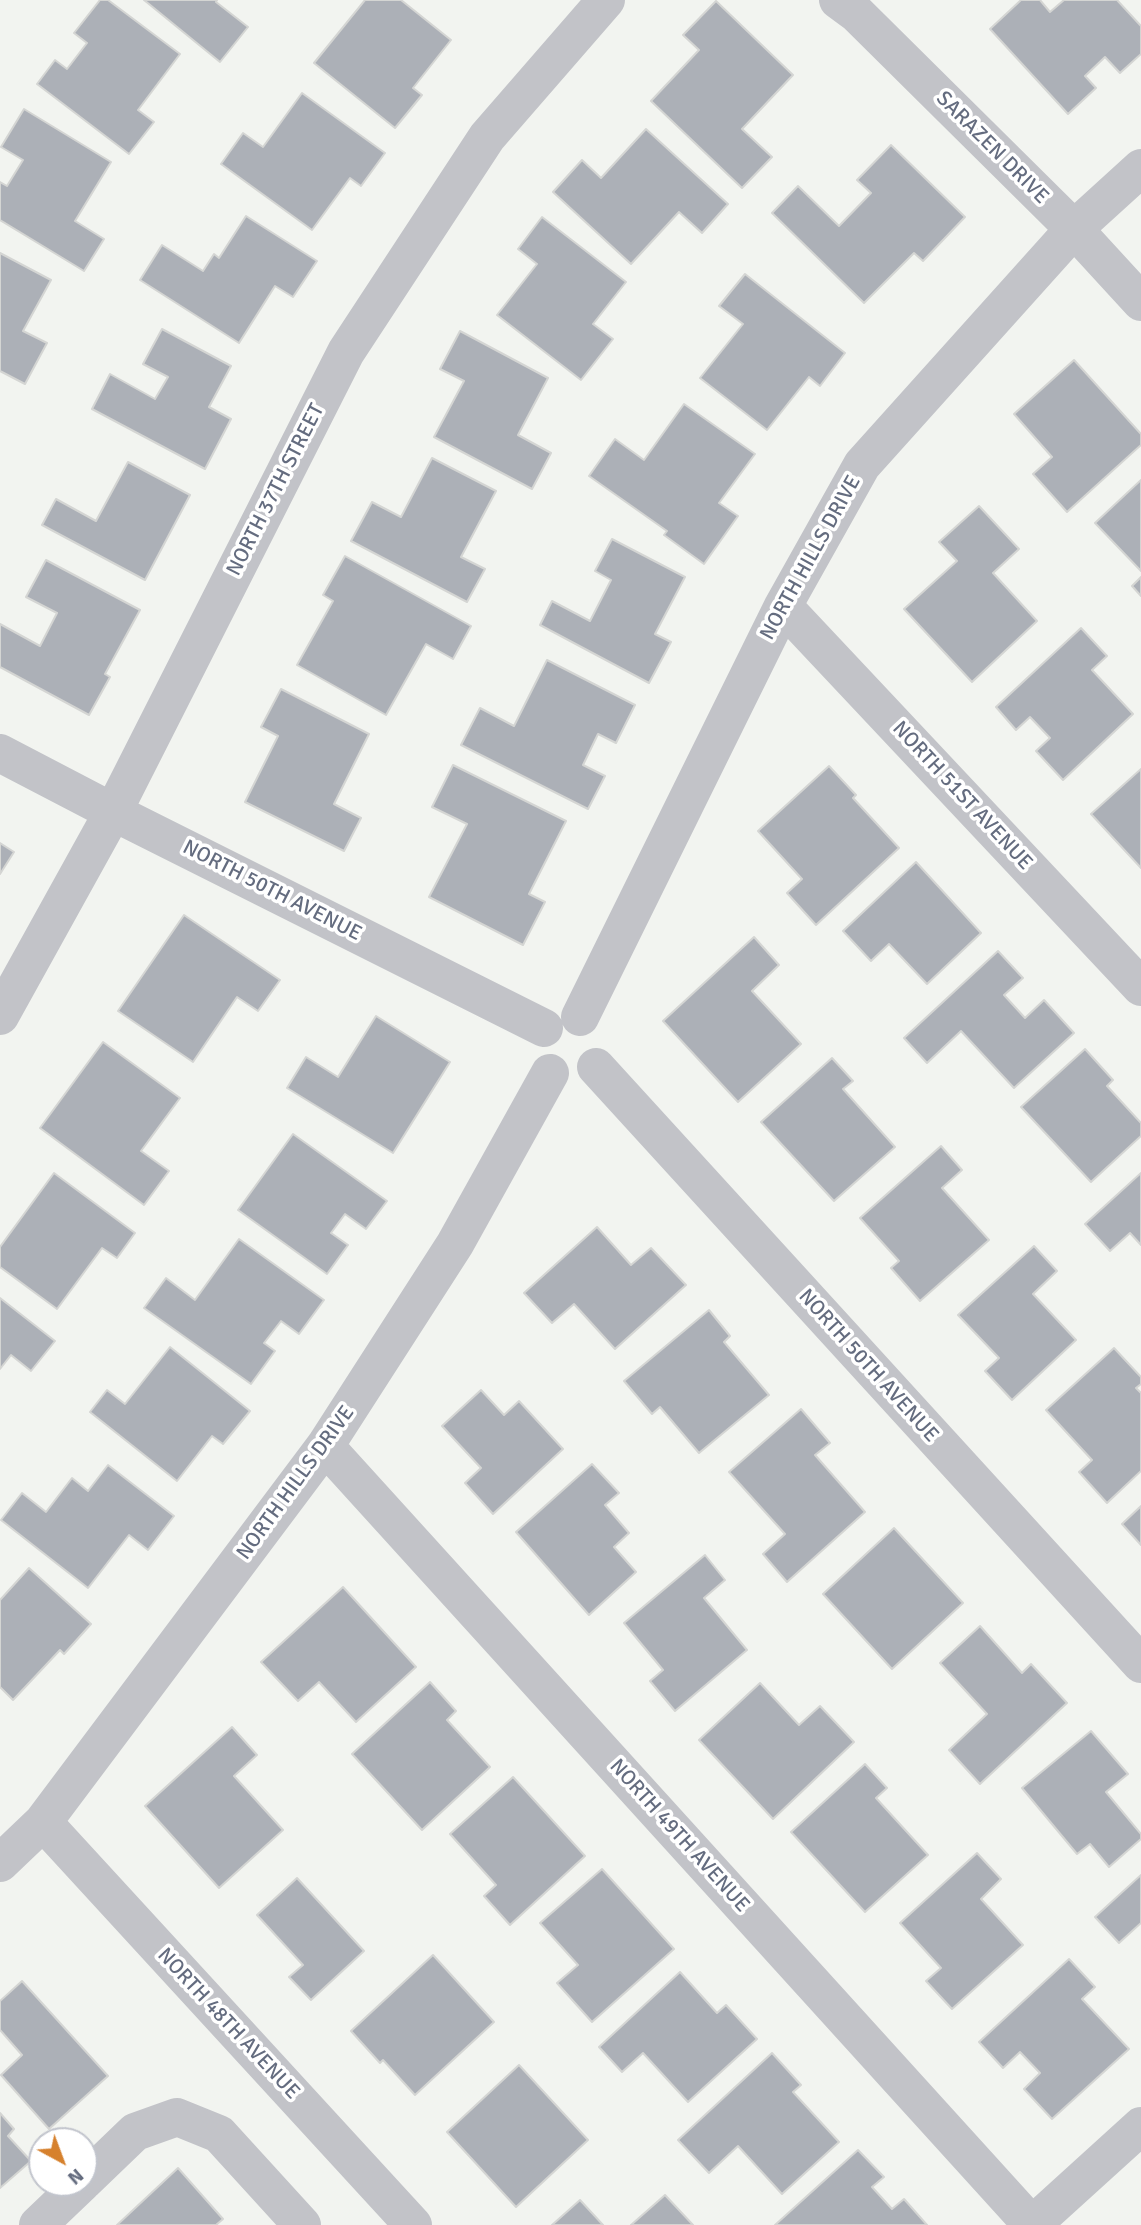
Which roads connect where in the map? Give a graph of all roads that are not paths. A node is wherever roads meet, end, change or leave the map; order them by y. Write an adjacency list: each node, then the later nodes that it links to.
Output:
1 (607, 0): 8 (street, NORTH 37TH STREET)
2 (838, 0): 4 (street, SARAZEN DRIVE)
3 (1141, 168): 4 (street, NORTH HILLS DRIVE)
4 (1074, 229): 5 (street, SARAZEN DRIVE); 6 (street, NORTH HILLS DRIVE)
5 (1141, 302)
6 (783, 606): 9 (street, NORTH 51ST AVENUE); 11 (street, NORTH HILLS DRIVE)
7 (0, 753): 8 (street, NORTH 50TH AVENUE)
8 (113, 812): 10 (street, NORTH 37TH STREET); 12 (street, NORTH 50TH AVENUE)
9 (1141, 987)
10 (0, 1016)
11 (580, 1017): 12 (street); 13 (street)
12 (544, 1028): 14 (street)
13 (596, 1067): 14 (street); 16 (street, NORTH 50TH AVENUE)
14 (550, 1073): 15 (street, NORTH HILLS DRIVE)
15 (326, 1446): 17 (street, NORTH HILLS DRIVE); 25 (street, NORTH 49TH AVENUE)
16 (1141, 1664)
17 (43, 1822): 18 (street, NORTH HILLS DRIVE); 24 (street, NORTH 48TH AVENUE)
18 (0, 1863)
19 (1141, 2126): 25 (street)
20 (98, 2168): 23 (street)
21 (67, 2197): 22 (street)
22 (38, 2225)
23 (302, 2225)
24 (413, 2225)
25 (1032, 2225)

